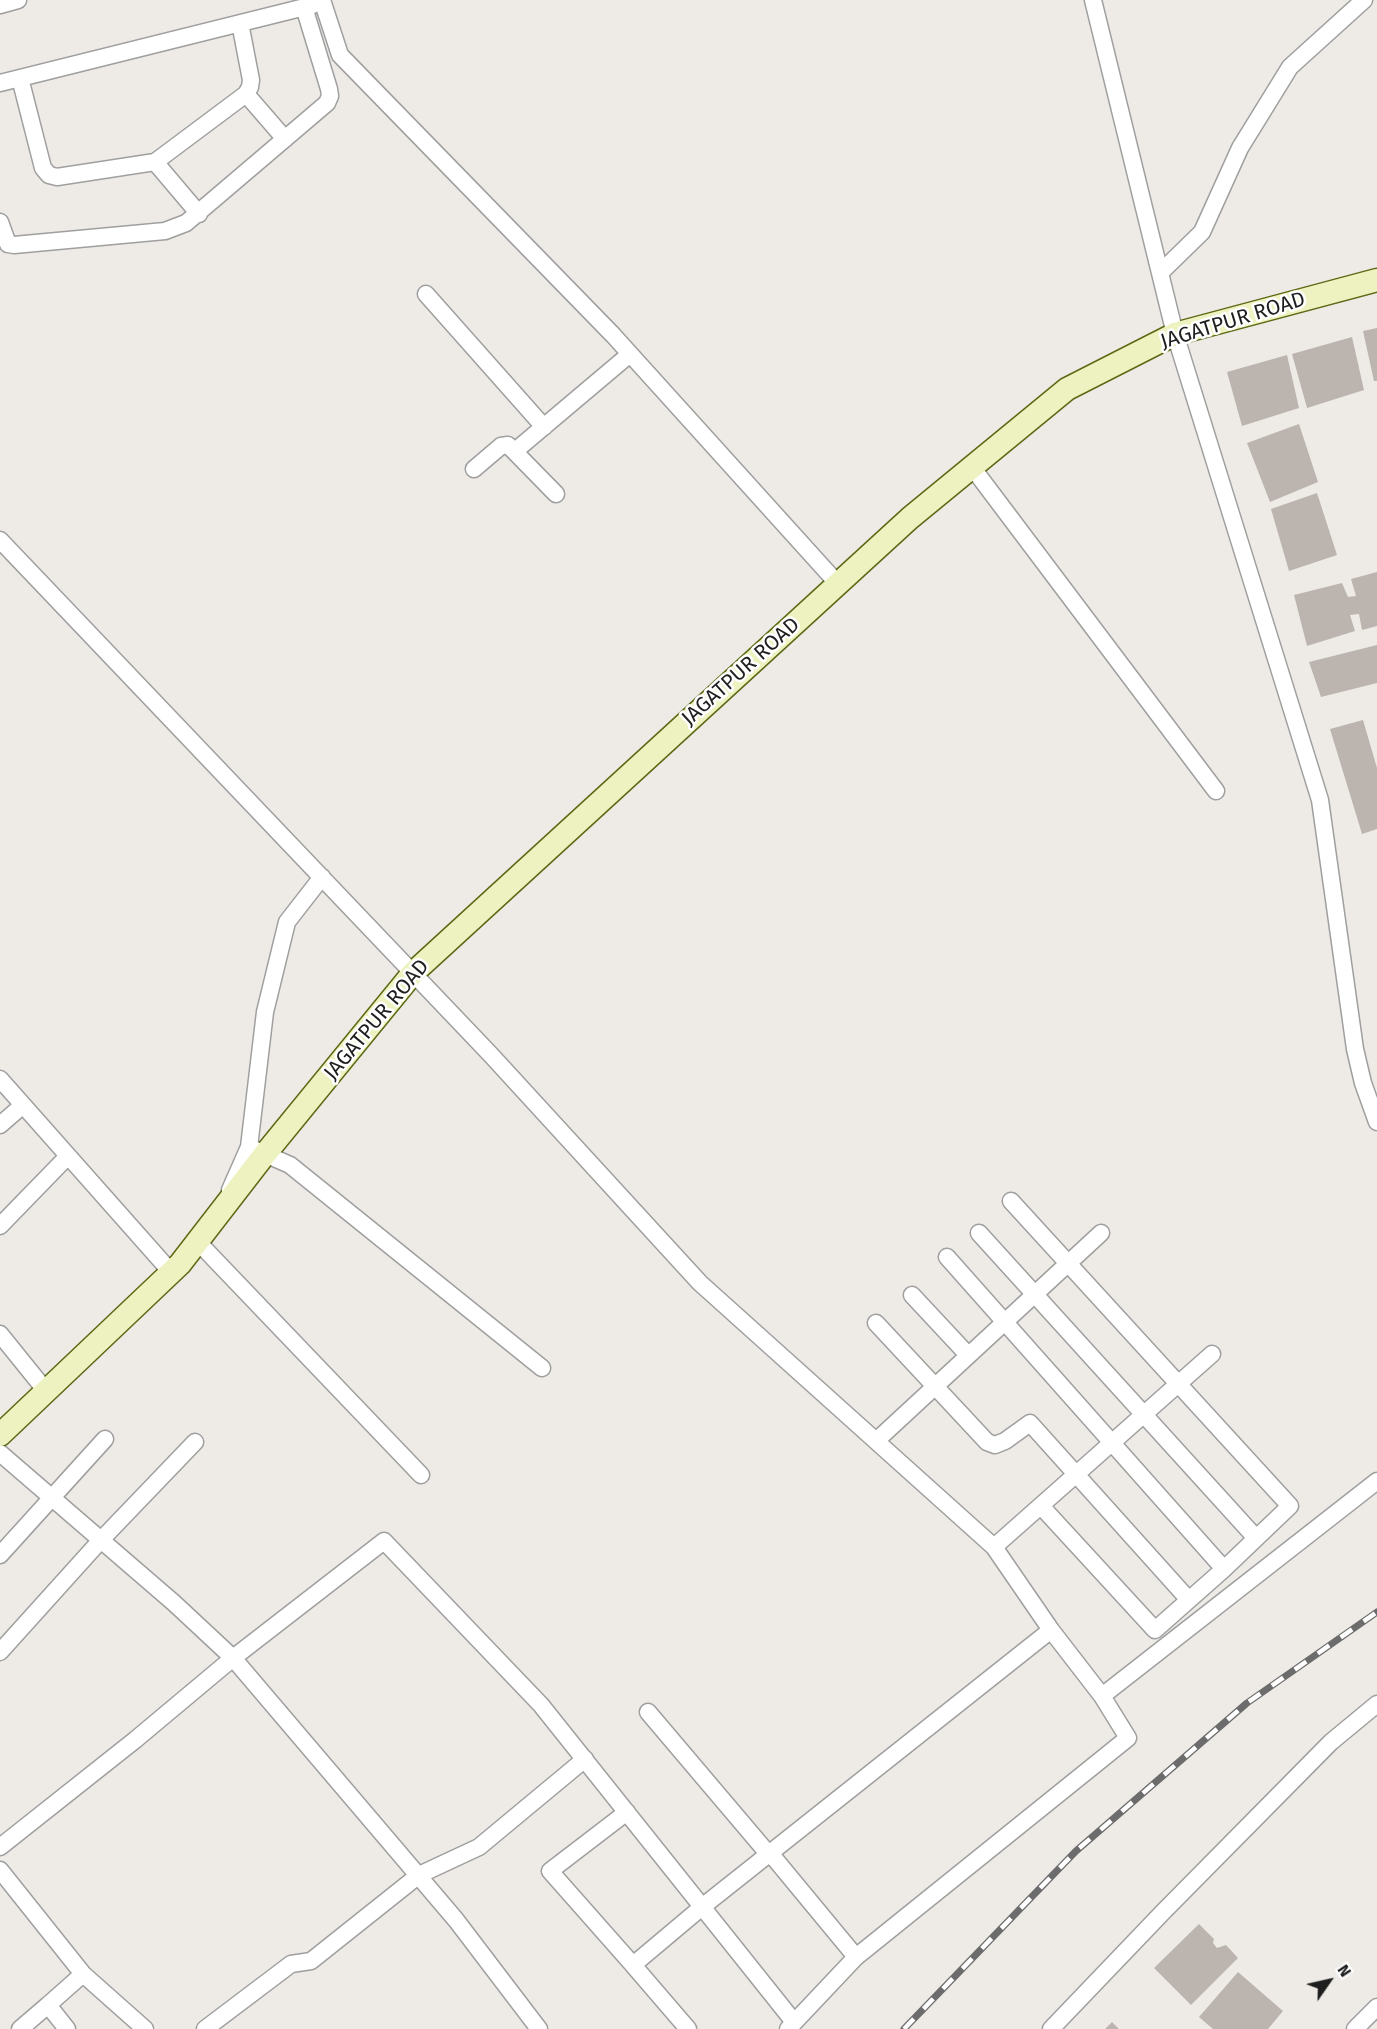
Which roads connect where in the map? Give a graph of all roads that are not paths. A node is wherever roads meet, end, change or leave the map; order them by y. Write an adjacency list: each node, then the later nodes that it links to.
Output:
1 (18, 0): 5 (street)
2 (1093, 0): 15 (street)
3 (1364, 0): 15 (street)
4 (322, 1): 6 (street); 19 (street)
5 (0, 4)
6 (294, 6): 7 (street); 11 (street)
7 (240, 23): 8 (street); 10 (street)
8 (20, 78): 9 (street); 12 (street)
9 (0, 83)
10 (246, 94): 11 (street); 12 (street)
11 (285, 139): 13 (street)
12 (155, 162): 13 (street)
13 (199, 214): 14 (street)
14 (0, 222)
15 (1160, 273): 18 (street)
16 (1377, 280): 18 (street, JAGATPUR ROAD)
17 (426, 294): 20 (street)
18 (1175, 334): 22 (street, JAGATPUR ROAD); 32 (street)
19 (630, 354): 20 (street); 26 (street)
20 (544, 427): 21 (street)
21 (515, 451): 23 (street); 24 (street)
22 (972, 467): 26 (street, JAGATPUR ROAD); 27 (street)
23 (474, 469)
24 (556, 494)
25 (0, 540): 28 (street)
26 (838, 584): 29 (street, JAGATPUR ROAD)
27 (1216, 791)
28 (321, 877): 29 (street); 34 (street, JAGATPUR ROAD)
29 (413, 973): 34 (street, JAGATPUR ROAD); 58 (street)
30 (0, 1079): 31 (street)
31 (23, 1105): 33 (street); 35 (street)
32 (1377, 1122)
33 (0, 1125)
34 (257, 1151): 40 (street, JAGATPUR ROAD); 51 (street)
35 (68, 1156): 37 (street); 43 (street)
36 (1011, 1201): 42 (street)
37 (0, 1226)
38 (979, 1233): 44 (street)
39 (1101, 1233): 42 (street)
40 (198, 1242): 43 (street, JAGATPUR ROAD); 62 (street)
41 (947, 1257): 46 (street)
42 (1068, 1262): 44 (street); 52 (street)
43 (171, 1272): 54 (street, JAGATPUR ROAD)
44 (1035, 1294): 46 (street); 55 (street)
45 (912, 1295): 50 (street)
46 (1006, 1321): 50 (street); 60 (street)
47 (876, 1323): 53 (street)
48 (0, 1334): 54 (street)
49 (1212, 1354): 52 (street)
50 (968, 1355): 53 (street)
51 (542, 1368)
52 (1179, 1384): 55 (street); 67 (street)
53 (936, 1387): 58 (street); 63 (street)
54 (45, 1391): 56 (street, JAGATPUR ROAD)
55 (1144, 1414): 60 (street); 67 (street)
56 (0, 1435)
57 (105, 1439): 65 (street)
58 (876, 1441): 69 (street)
59 (195, 1442): 68 (street)
60 (1112, 1443): 63 (street); 71 (street)
61 (0, 1453): 65 (street)
62 (421, 1475)
63 (1075, 1475): 66 (street); 72 (street)
64 (1377, 1481): 76 (street)
65 (52, 1497): 68 (street); 70 (street)
66 (1041, 1506): 69 (street); 72 (street)
67 (1257, 1538): 71 (street)
68 (100, 1541): 74 (street); 75 (street)
69 (994, 1547): 73 (street)
70 (0, 1555)
71 (1224, 1569): 72 (street)
72 (1189, 1600)
73 (1051, 1630): 76 (street); 82 (street)
74 (0, 1652)
75 (234, 1658): 79 (street); 81 (street); 84 (street)
76 (1102, 1696): 86 (street)
77 (1377, 1704): 98 (street)
78 (648, 1712): 82 (street)
79 (585, 1760): 80 (street); 84 (street)
80 (627, 1812): 85 (street); 87 (street)
81 (0, 1847)
82 (770, 1853): 85 (street); 86 (street)
83 (0, 1870): 88 (street)
84 (419, 1875): 95 (street); 96 (street)
85 (702, 1907): 87 (street); 91 (street)
86 (856, 1957): 91 (street)
87 (633, 1965): 97 (street)
88 (83, 1974): 89 (street); 94 (street)
89 (48, 2005): 92 (street); 93 (street)
90 (1377, 2007): 99 (street)
91 (791, 2026)
92 (20, 2029)
93 (67, 2029)
94 (145, 2029)
95 (204, 2029)
96 (539, 2029)
97 (688, 2029)
98 (1051, 2029)
99 (1355, 2029)

